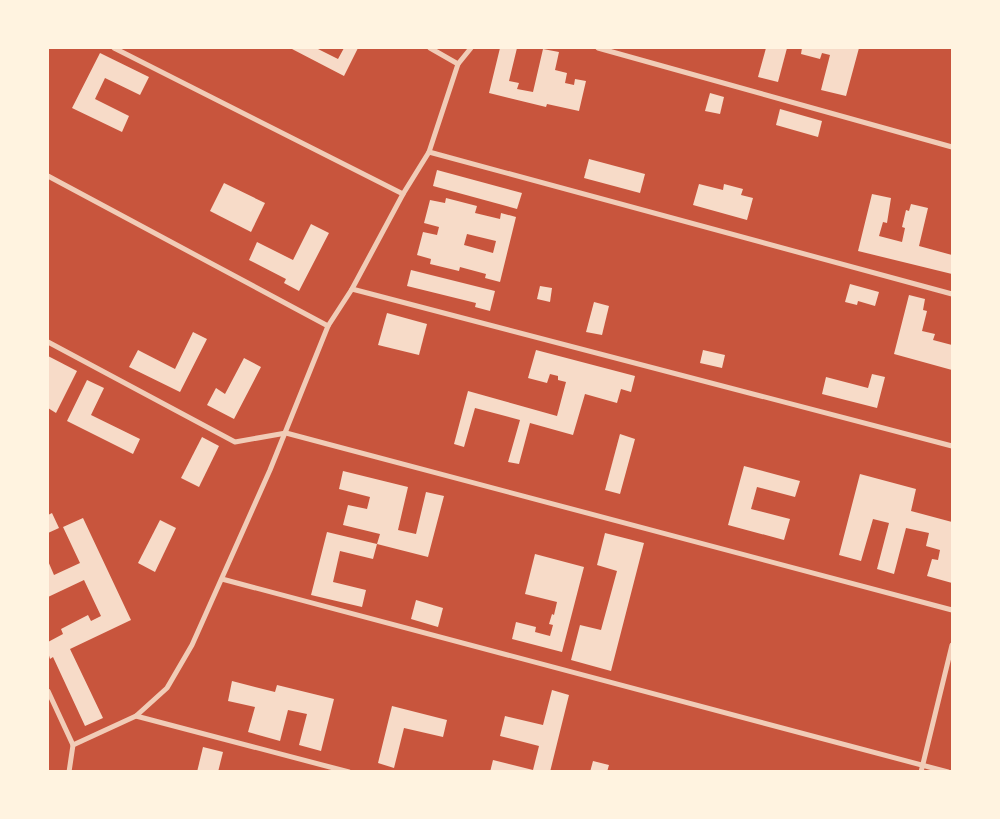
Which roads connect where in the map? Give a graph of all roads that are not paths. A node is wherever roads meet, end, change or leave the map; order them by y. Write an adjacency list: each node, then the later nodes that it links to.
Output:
1 (114, 48): 9 (street)
2 (430, 48): 5 (street)
3 (471, 48): 5 (street)
4 (598, 48): 6 (street)
5 (458, 64): 7 (street)
6 (952, 148)
7 (429, 152): 9 (street); 11 (street)
8 (48, 176): 12 (street)
9 (403, 194): 10 (street)
10 (352, 289): 12 (street); 15 (street)
11 (952, 294)
12 (328, 326): 14 (street)
13 (48, 342): 14 (street)
14 (286, 434): 16 (street); 17 (street)
15 (952, 446)
16 (222, 579): 20 (street); 22 (street)
17 (952, 610)
18 (952, 644): 22 (street)
19 (48, 691): 21 (street)
20 (136, 716): 21 (street); 24 (street)
21 (74, 745): 23 (street)
22 (922, 765): 25 (street); 26 (street)
23 (69, 772)
24 (349, 772)
25 (921, 772)
26 (948, 772)

